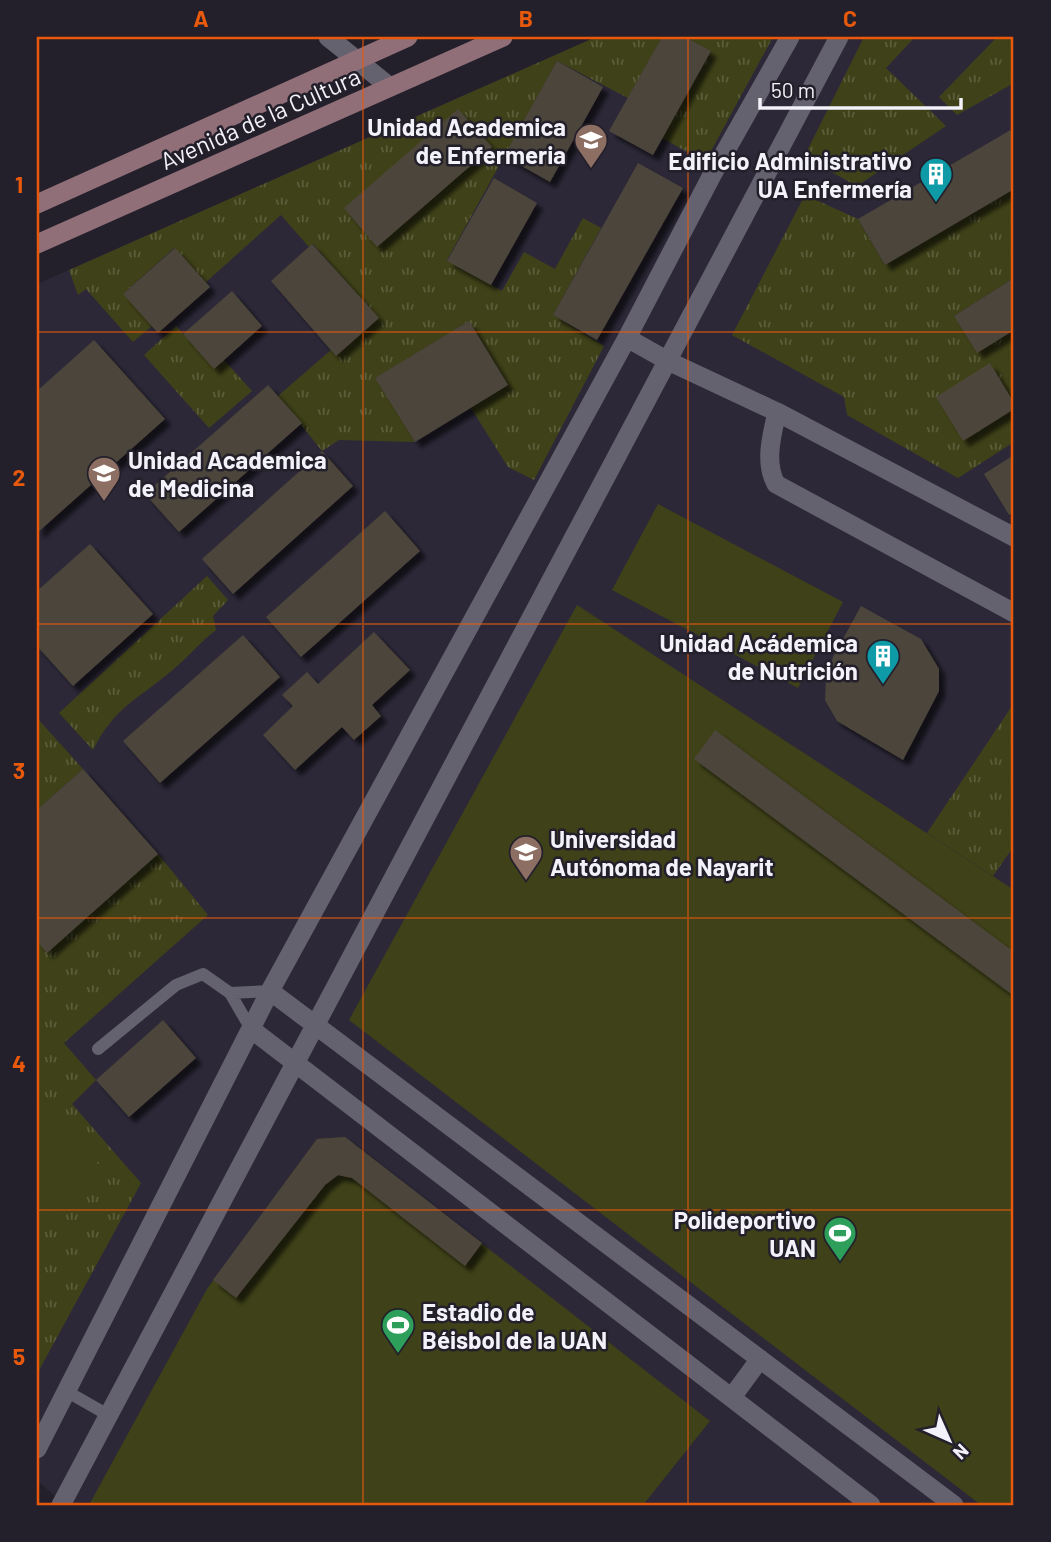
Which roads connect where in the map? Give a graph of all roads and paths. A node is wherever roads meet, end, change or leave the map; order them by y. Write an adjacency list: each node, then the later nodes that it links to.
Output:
1 (328, 37): 6 (street)
2 (408, 37): 6 (main road, Avenida de la Cultura)
3 (503, 37): 7 (main road, Avenida de la Cultura)
4 (790, 37): 10 (street)
5 (839, 37): 11 (street)
6 (353, 60): 7 (street); 8 (main road, Avenida de la Cultura)
7 (390, 87): 9 (main road, Avenida de la Cultura)
8 (37, 204)
9 (37, 244)
10 (627, 338): 11 (street); 15 (street)
11 (668, 361): 12 (street); 17 (street)
12 (777, 412): 13 (street); 14 (street)
13 (1014, 537)
14 (1014, 613)
15 (270, 991): 16 (lane); 17 (street); 18 (street)
16 (230, 993): 18 (lane); 19 (lane)
17 (315, 1023): 20 (street); 21 (street)
18 (251, 1029): 20 (street); 22 (street)
19 (98, 1049)
20 (294, 1063): 23 (street); 24 (street)
21 (760, 1359): 23 (street); 28 (street)
22 (66, 1391): 24 (lane); 25 (street)
23 (732, 1397): 27 (street)
24 (108, 1415): 26 (street)
25 (37, 1449)
26 (61, 1505)
27 (872, 1505)
28 (954, 1505)

